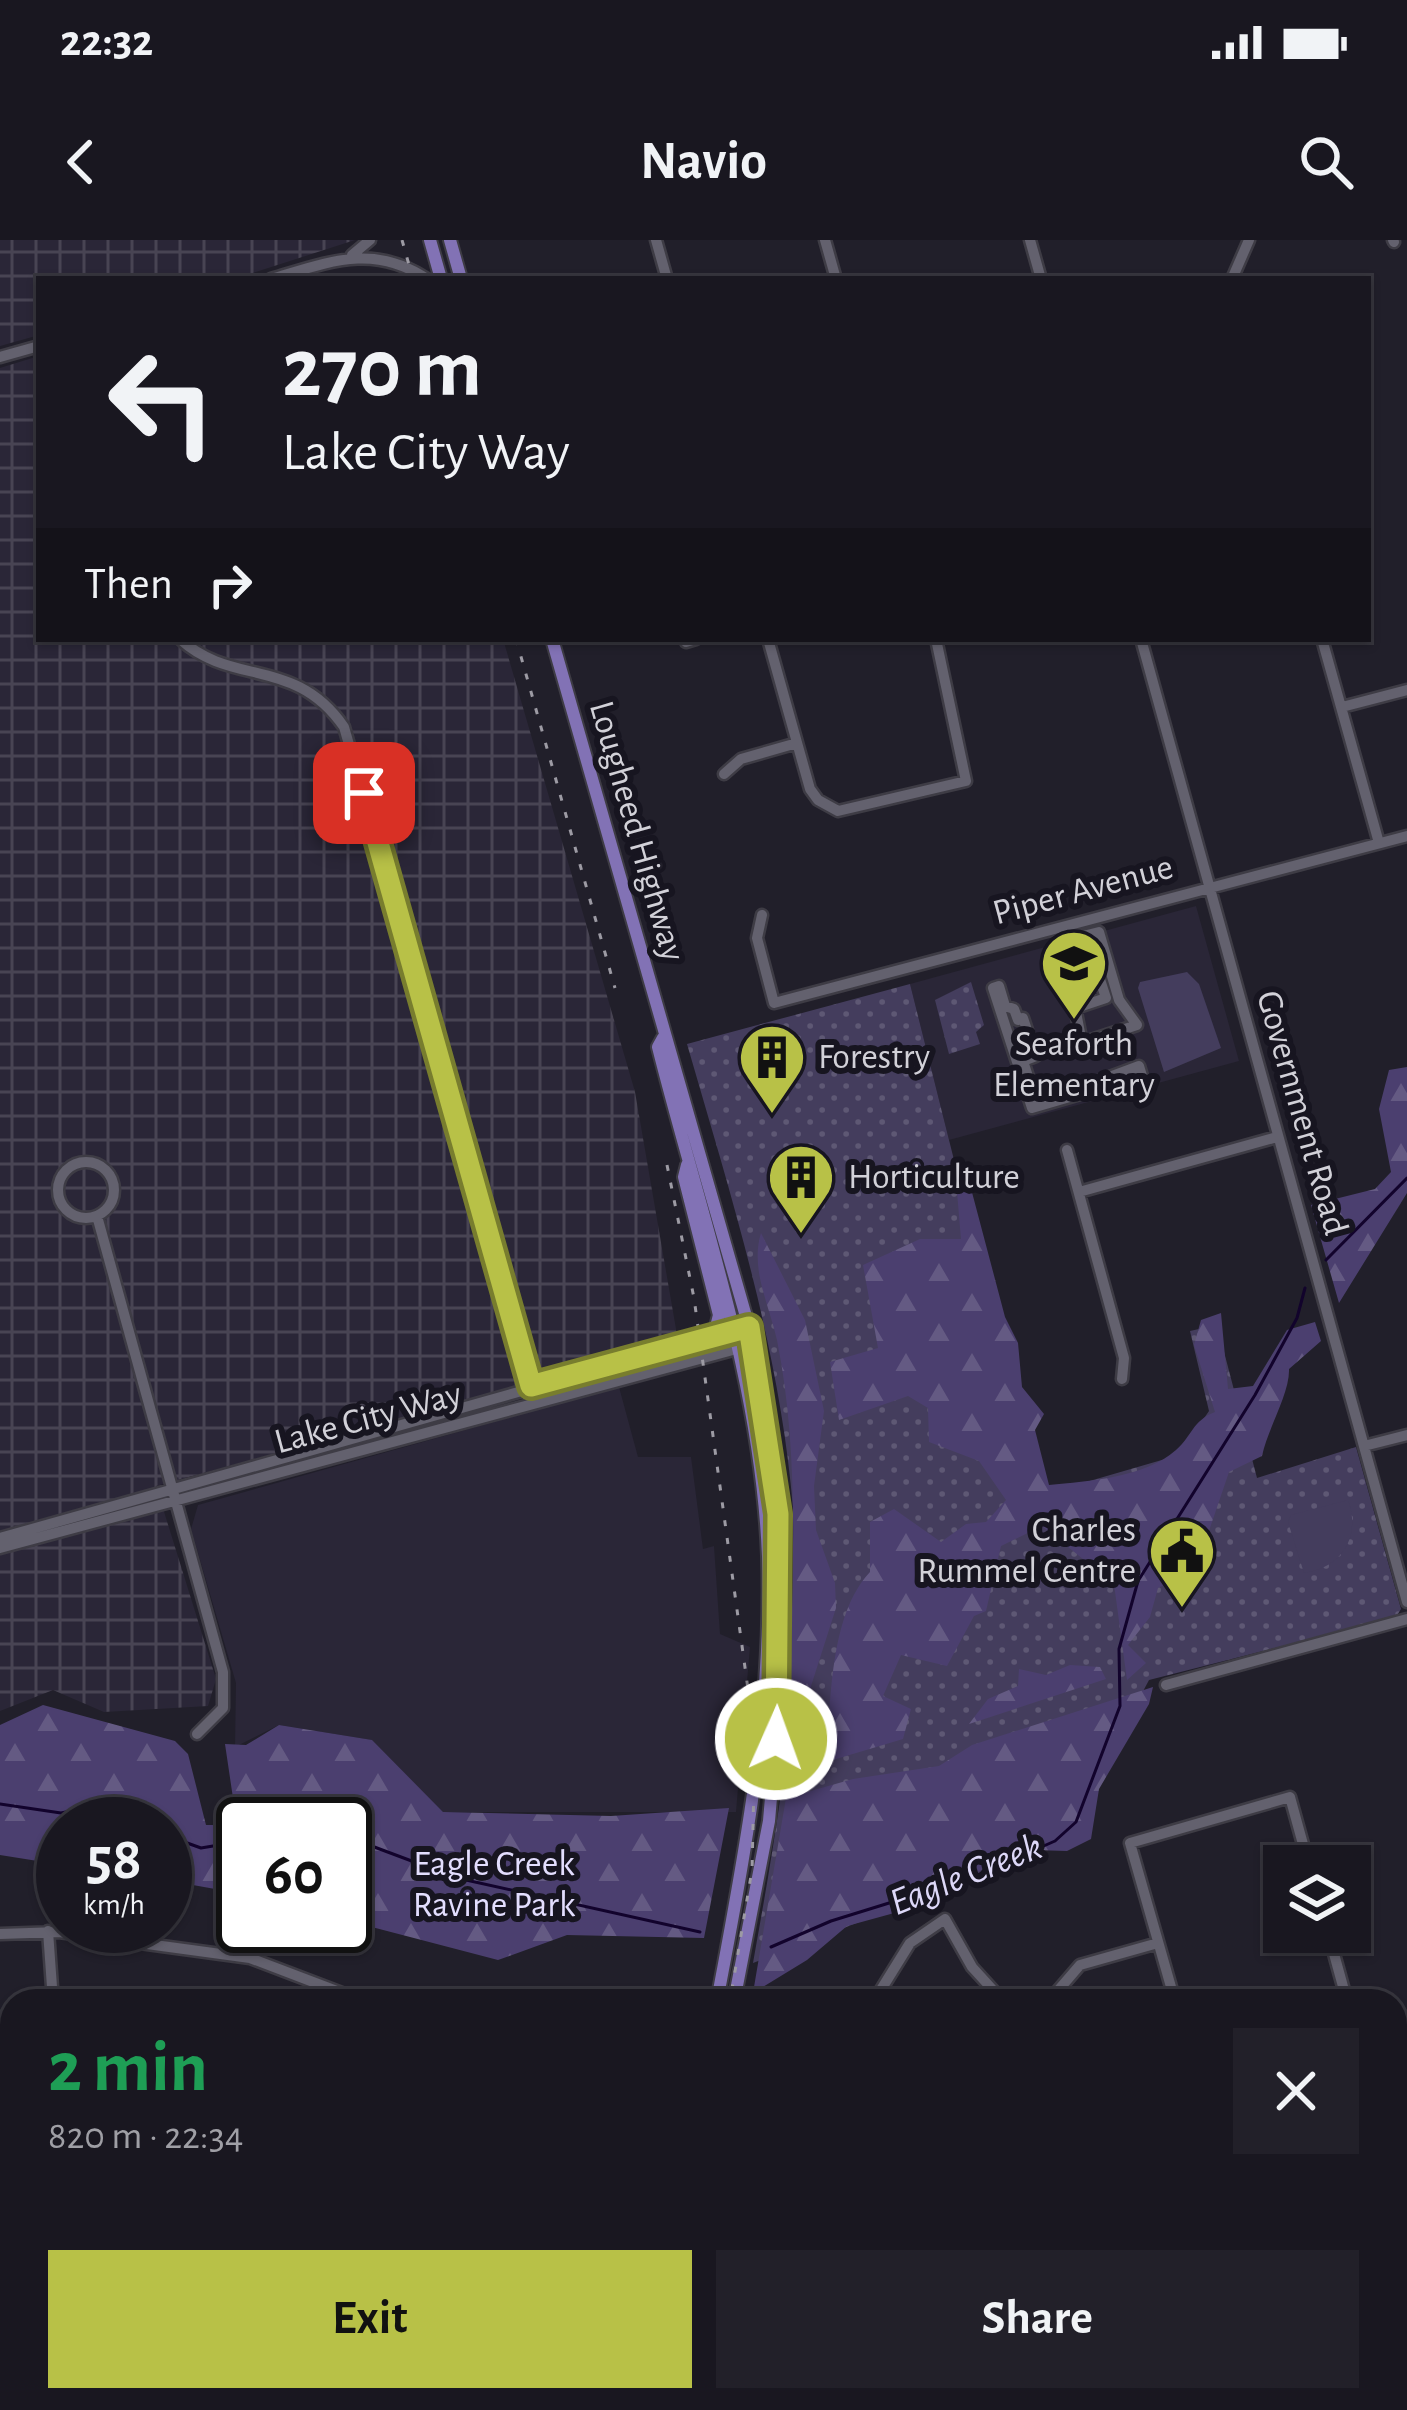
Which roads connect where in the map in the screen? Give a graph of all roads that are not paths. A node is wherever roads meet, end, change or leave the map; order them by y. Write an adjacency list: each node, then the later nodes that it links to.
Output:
1 (370, 240): 8 (street)
2 (430, 240): 11 (main road)
3 (450, 240): 12 (main road)
4 (656, 240): 13 (street)
5 (825, 240): 14 (street)
6 (1030, 240): 15 (street)
7 (1249, 240): 16 (street)
8 (352, 255): 9 (street); 10 (street)
9 (281, 276)
10 (422, 276)
11 (440, 276)
12 (460, 276)
13 (666, 276)
14 (835, 276)
15 (1040, 276)
16 (1233, 276)
17 (36, 347): 18 (street)
18 (0, 357)
19 (184, 642): 47 (street)
20 (554, 642): 33 (main road, Lougheed Highway)
21 (769, 642): 27 (street)
22 (937, 642): 27 (street)
23 (1142, 642): 31 (street, Government Road)
24 (1323, 642): 26 (street)
25 (1407, 689): 26 (street)
26 (1342, 707): 30 (street)
27 (796, 743): 28 (street)
28 (724, 774)
29 (1407, 836): 30 (street, Piper Avenue)
30 (1379, 843): 31 (street, Piper Avenue)
31 (1209, 888): 32 (street, Piper Avenue); 36 (street, Government Road)
32 (762, 915)
33 (663, 1038): 38 (main road, Lougheed Highway); 41 (main road, Lougheed Highway)
34 (1082, 1043): 34 (street)
35 (1032, 1108): 35 (street)
36 (1277, 1137): 39 (street); 50 (street, Government Road)
37 (1067, 1150): 39 (street)
38 (687, 1163): 42 (main road, Lougheed Highway); 43 (main road)
39 (1079, 1192): 46 (street)
40 (97, 1216): 40 (street); 51 (street)
41 (749, 1327): 42 (street, Lake City Way); 44 (main road, Lougheed Highway)
42 (732, 1331): 43 (street, Lake City Way); 45 (main road, Lougheed Highway)
43 (714, 1335): 47 (street, Lake City Way)
44 (753, 1345): 45 (street, Lake City Way); 69 (main road, Lougheed Highway)
45 (737, 1348): 48 (street, Lake City Way); 68 (main road, Lougheed Highway)
46 (1122, 1379)
47 (531, 1386): 48 (street); 51 (street, Lake City Way)
48 (537, 1402): 52 (street, Lake City Way)
49 (1407, 1435): 50 (street)
50 (1364, 1446): 55 (street, Government Road)
51 (171, 1487): 52 (street); 53 (street, Lake City Way)
52 (175, 1502): 54 (street, Lake City Way); 58 (street)
53 (0, 1538)
54 (0, 1548)
55 (1407, 1602)
56 (1407, 1619): 57 (street)
57 (1166, 1684)
58 (196, 1734)
59 (1304, 1845): 62 (street)
60 (36, 1932): 61 (street)
61 (0, 1934)
62 (1158, 1943): 72 (street); 73 (street)
63 (192, 1950): 67 (street)
64 (49, 1953): 66 (street)
65 (1334, 1953): 74 (street)
66 (51, 1989)
67 (331, 1989)
68 (719, 1989)
69 (736, 1989)
70 (881, 1989): 71 (street)
71 (992, 1989)
72 (1059, 1989)
73 (1171, 1989)
74 (1344, 1989)

